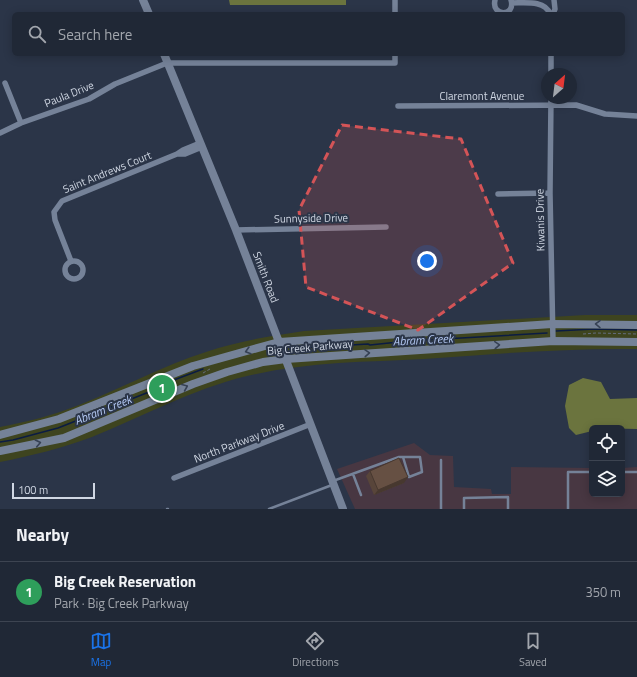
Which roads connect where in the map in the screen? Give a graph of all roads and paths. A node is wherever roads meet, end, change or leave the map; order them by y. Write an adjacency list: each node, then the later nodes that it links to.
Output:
1 (143, 0): 7 (street)
2 (395, 0): 8 (street)
3 (496, 0): 9 (street)
4 (554, 0): 12 (street)
5 (512, 1): 6 (street); 10 (street)
6 (526, 1): 11 (street)
7 (148, 12)
8 (395, 12)
9 (500, 12)
10 (508, 12)
11 (549, 12)
12 (553, 12)
13 (165, 56): 16 (street, Smith Road)
14 (395, 56): 16 (street)
15 (551, 56): 17 (street)
16 (167, 63): 22 (street, Paula Drive); 24 (street, Smith Road)
17 (551, 68)
18 (5, 82): 22 (street)
19 (398, 106): 20 (street, Claremont Avenue)
20 (551, 106): 21 (street, Claremont Avenue); 25 (street, Kiwanis Drive)
21 (637, 116)
22 (21, 123): 23 (street, Paula Drive)
23 (0, 132)
24 (201, 145): 28 (street, Smith Road); 29 (street, Saint Andrews Court)
25 (550, 193): 26 (street); 30 (street, Kiwanis Drive)
26 (498, 194)
27 (386, 227): 28 (street, Sunnyside Drive)
28 (236, 230): 33 (street, Smith Road)
29 (70, 261)
30 (552, 324): 31 (street, Big Creek Parkway, one-way to 30); 32 (street, Kiwanis Drive); 33 (street, Big Creek Parkway)
31 (637, 325)
32 (553, 341): 34 (street, Big Creek Parkway); 35 (street, Big Creek Parkway, one-way to 32)
33 (280, 342): 35 (street, Smith Road); 37 (street, Big Creek Parkway, one-way to 37)
34 (637, 342)
35 (286, 359): 36 (street, Smith Road); 38 (street, Big Creek Parkway, one-way to 35)
36 (311, 424): 45 (street, North Parkway Drive); 46 (street, Smith Road)
37 (0, 435)
38 (0, 451)
39 (403, 457): 39 (lane); 44 (lane)
40 (441, 460): 50 (lane)
41 (589, 472): 53 (lane)
42 (625, 472): 43 (lane)
43 (637, 472)
44 (353, 474): 46 (lane); 47 (lane)
45 (174, 478)
46 (333, 483): 48 (lane); 49 (street, Smith Road)
47 (361, 495)
48 (269, 509)
49 (343, 509)
50 (441, 509)
51 (464, 509): 52 (lane)
52 (508, 509)
53 (568, 509)

